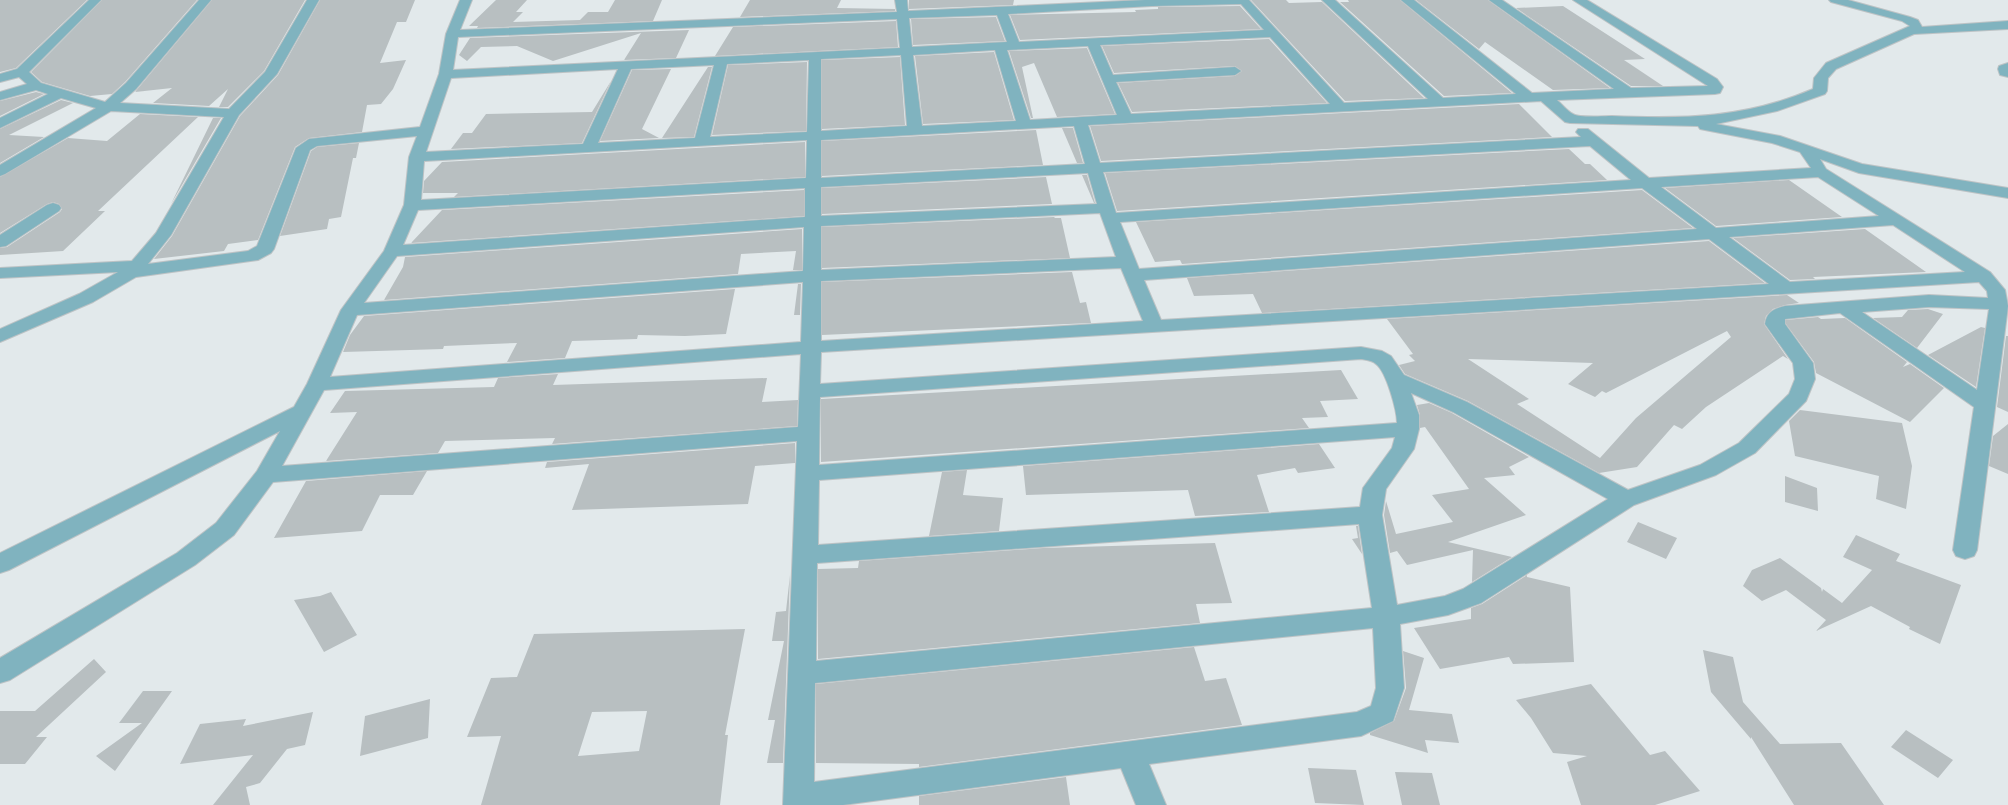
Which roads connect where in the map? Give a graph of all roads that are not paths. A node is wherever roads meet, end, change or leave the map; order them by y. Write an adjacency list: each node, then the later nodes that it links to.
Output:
1 (95, 0): 27 (street)
2 (205, 0): 40 (street)
3 (314, 0): 42 (street)
4 (466, 0): 18 (street)
5 (901, 0): 14 (street)
6 (1328, 0): 39 (street)
7 (1407, 0): 38 (street)
8 (1495, 0): 34 (street)
9 (1579, 0): 34 (street)
10 (1835, 0): 16 (street)
11 (1152, 1): 12 (street); 13 (street)
12 (1244, 1): 17 (street)
13 (1001, 11): 14 (street); 21 (street)
14 (903, 15): 18 (street); 22 (street)
15 (2008, 25): 16 (street)
16 (1912, 31): 46 (street)
17 (1273, 33): 19 (street); 41 (street)
18 (452, 34): 30 (street)
19 (1092, 42): 21 (street); 32 (street)
20 (1000, 46): 21 (street); 22 (street); 48 (street)
21 (1015, 46)
22 (908, 51): 23 (street); 49 (street)
23 (815, 56): 24 (street); 51 (street)
24 (721, 61): 25 (street); 53 (street)
25 (626, 65): 30 (street); 54 (street)
26 (2008, 67): 29 (street)
27 (22, 72): 31 (street); 33 (street)
28 (1235, 72): 32 (street)
29 (2008, 73)
30 (446, 74): 50 (street)
31 (0, 78)
32 (1108, 79): 43 (street)
33 (36, 86): 35 (street); 36 (street)
34 (1628, 92): 37 (street)
35 (60, 93): 40 (street); 47 (street)
36 (0, 96)
37 (1544, 96): 38 (street); 44 (street)
38 (1528, 97): 39 (street)
39 (1440, 102): 41 (street)
40 (108, 107): 42 (street); 58 (street)
41 (1340, 107): 43 (street)
42 (233, 112): 72 (street)
43 (1126, 119): 45 (street)
44 (1570, 119): 46 (street); 52 (street)
45 (1080, 121): 48 (street); 57 (street)
46 (1684, 122): 55 (street)
47 (0, 124)
48 (1024, 124): 49 (street)
49 (915, 130): 51 (street)
50 (426, 131): 56 (street); 72 (street)
51 (814, 136): 53 (street); 60 (street)
52 (1593, 141): 57 (street); 61 (street)
53 (701, 142): 54 (street)
54 (588, 148): 56 (street)
55 (1804, 148): 59 (street); 62 (street)
56 (417, 157): 63 (street)
57 (1096, 169): 60 (street); 65 (street)
58 (0, 171)
59 (1821, 172): 61 (street); 66 (street)
60 (813, 182): 63 (street); 67 (street)
61 (1645, 183): 65 (street); 68 (street)
62 (2008, 193)
63 (412, 205): 70 (street)
64 (53, 208): 69 (street)
65 (1109, 213): 67 (street); 71 (street)
66 (1896, 220): 68 (street); 75 (street)
67 (813, 221): 70 (street); 74 (street)
68 (1712, 232): 71 (street); 76 (street)
69 (0, 242)
70 (392, 251): 78 (street)
71 (1130, 268): 74 (street); 80 (street)
72 (134, 269): 73 (street); 81 (street)
73 (0, 273)
74 (812, 276): 78 (street); 82 (street)
75 (1984, 276): 76 (street); 79 (street)
76 (1786, 288): 80 (street)
77 (1842, 307): 79 (street); 86 (street); 92 (street)
78 (350, 310): 84 (street)
79 (2002, 314): 86 (street)
80 (1154, 326): 82 (street)
81 (0, 336)
82 (811, 347): 84 (street); 85 (street)
83 (1394, 378): 85 (street); 88 (street); 92 (street)
84 (317, 384): 87 (street)
85 (810, 391): 89 (street)
86 (1985, 405): 94 (street)
87 (300, 412): 91 (street); 96 (street)
88 (1408, 429): 90 (street); 93 (street)
89 (809, 433): 90 (street); 91 (street)
90 (808, 473): 95 (street)
91 (266, 475): 98 (street)
92 (1626, 499): 97 (street)
93 (1370, 514): 95 (street); 97 (street)
94 (1965, 550)
95 (806, 555): 99 (street)
96 (0, 564)
97 (1386, 617): 99 (street); 100 (street)
98 (0, 672)
99 (803, 673): 101 (street)
100 (1130, 754): 101 (street); 102 (street)
101 (799, 801)
102 (1151, 805)

